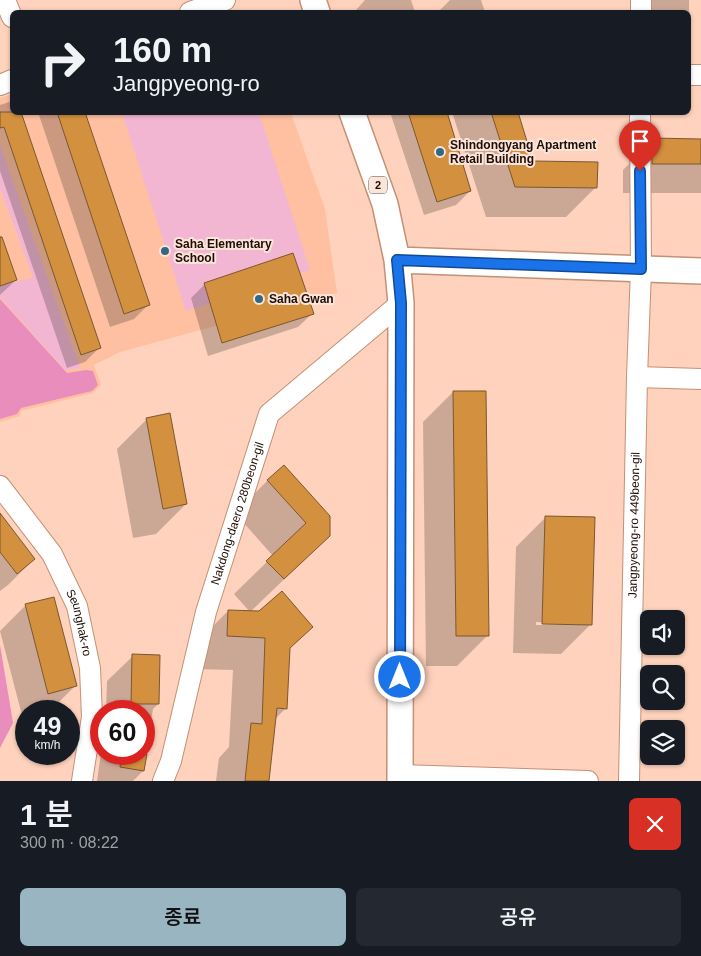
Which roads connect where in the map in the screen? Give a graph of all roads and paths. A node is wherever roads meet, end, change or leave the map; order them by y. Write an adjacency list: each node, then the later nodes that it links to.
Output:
1 (5, 0): 4 (street)
2 (225, 0): 3 (street)
3 (196, 10)
4 (10, 12)
5 (353, 115): 7 (main road, 2)
6 (640, 115): 8 (street, Jangpyeong-ro 449beon-gil)
7 (397, 260): 8 (main road); 10 (main road, 2)
8 (641, 269): 9 (main road); 11 (street, Jangpyeong-ro 449beon-gil)
9 (701, 271)
10 (401, 303): 14 (main road, 2); 16 (street, Nakdong-daero 280beon-gil)
11 (637, 377): 12 (street); 18 (street, Jangpyeong-ro 449beon-gil)
12 (701, 379)
13 (0, 486): 15 (street, Seunghak-ro)
14 (400, 778): 17 (street)
15 (82, 781)
16 (163, 781)
17 (588, 781)
18 (629, 781)

